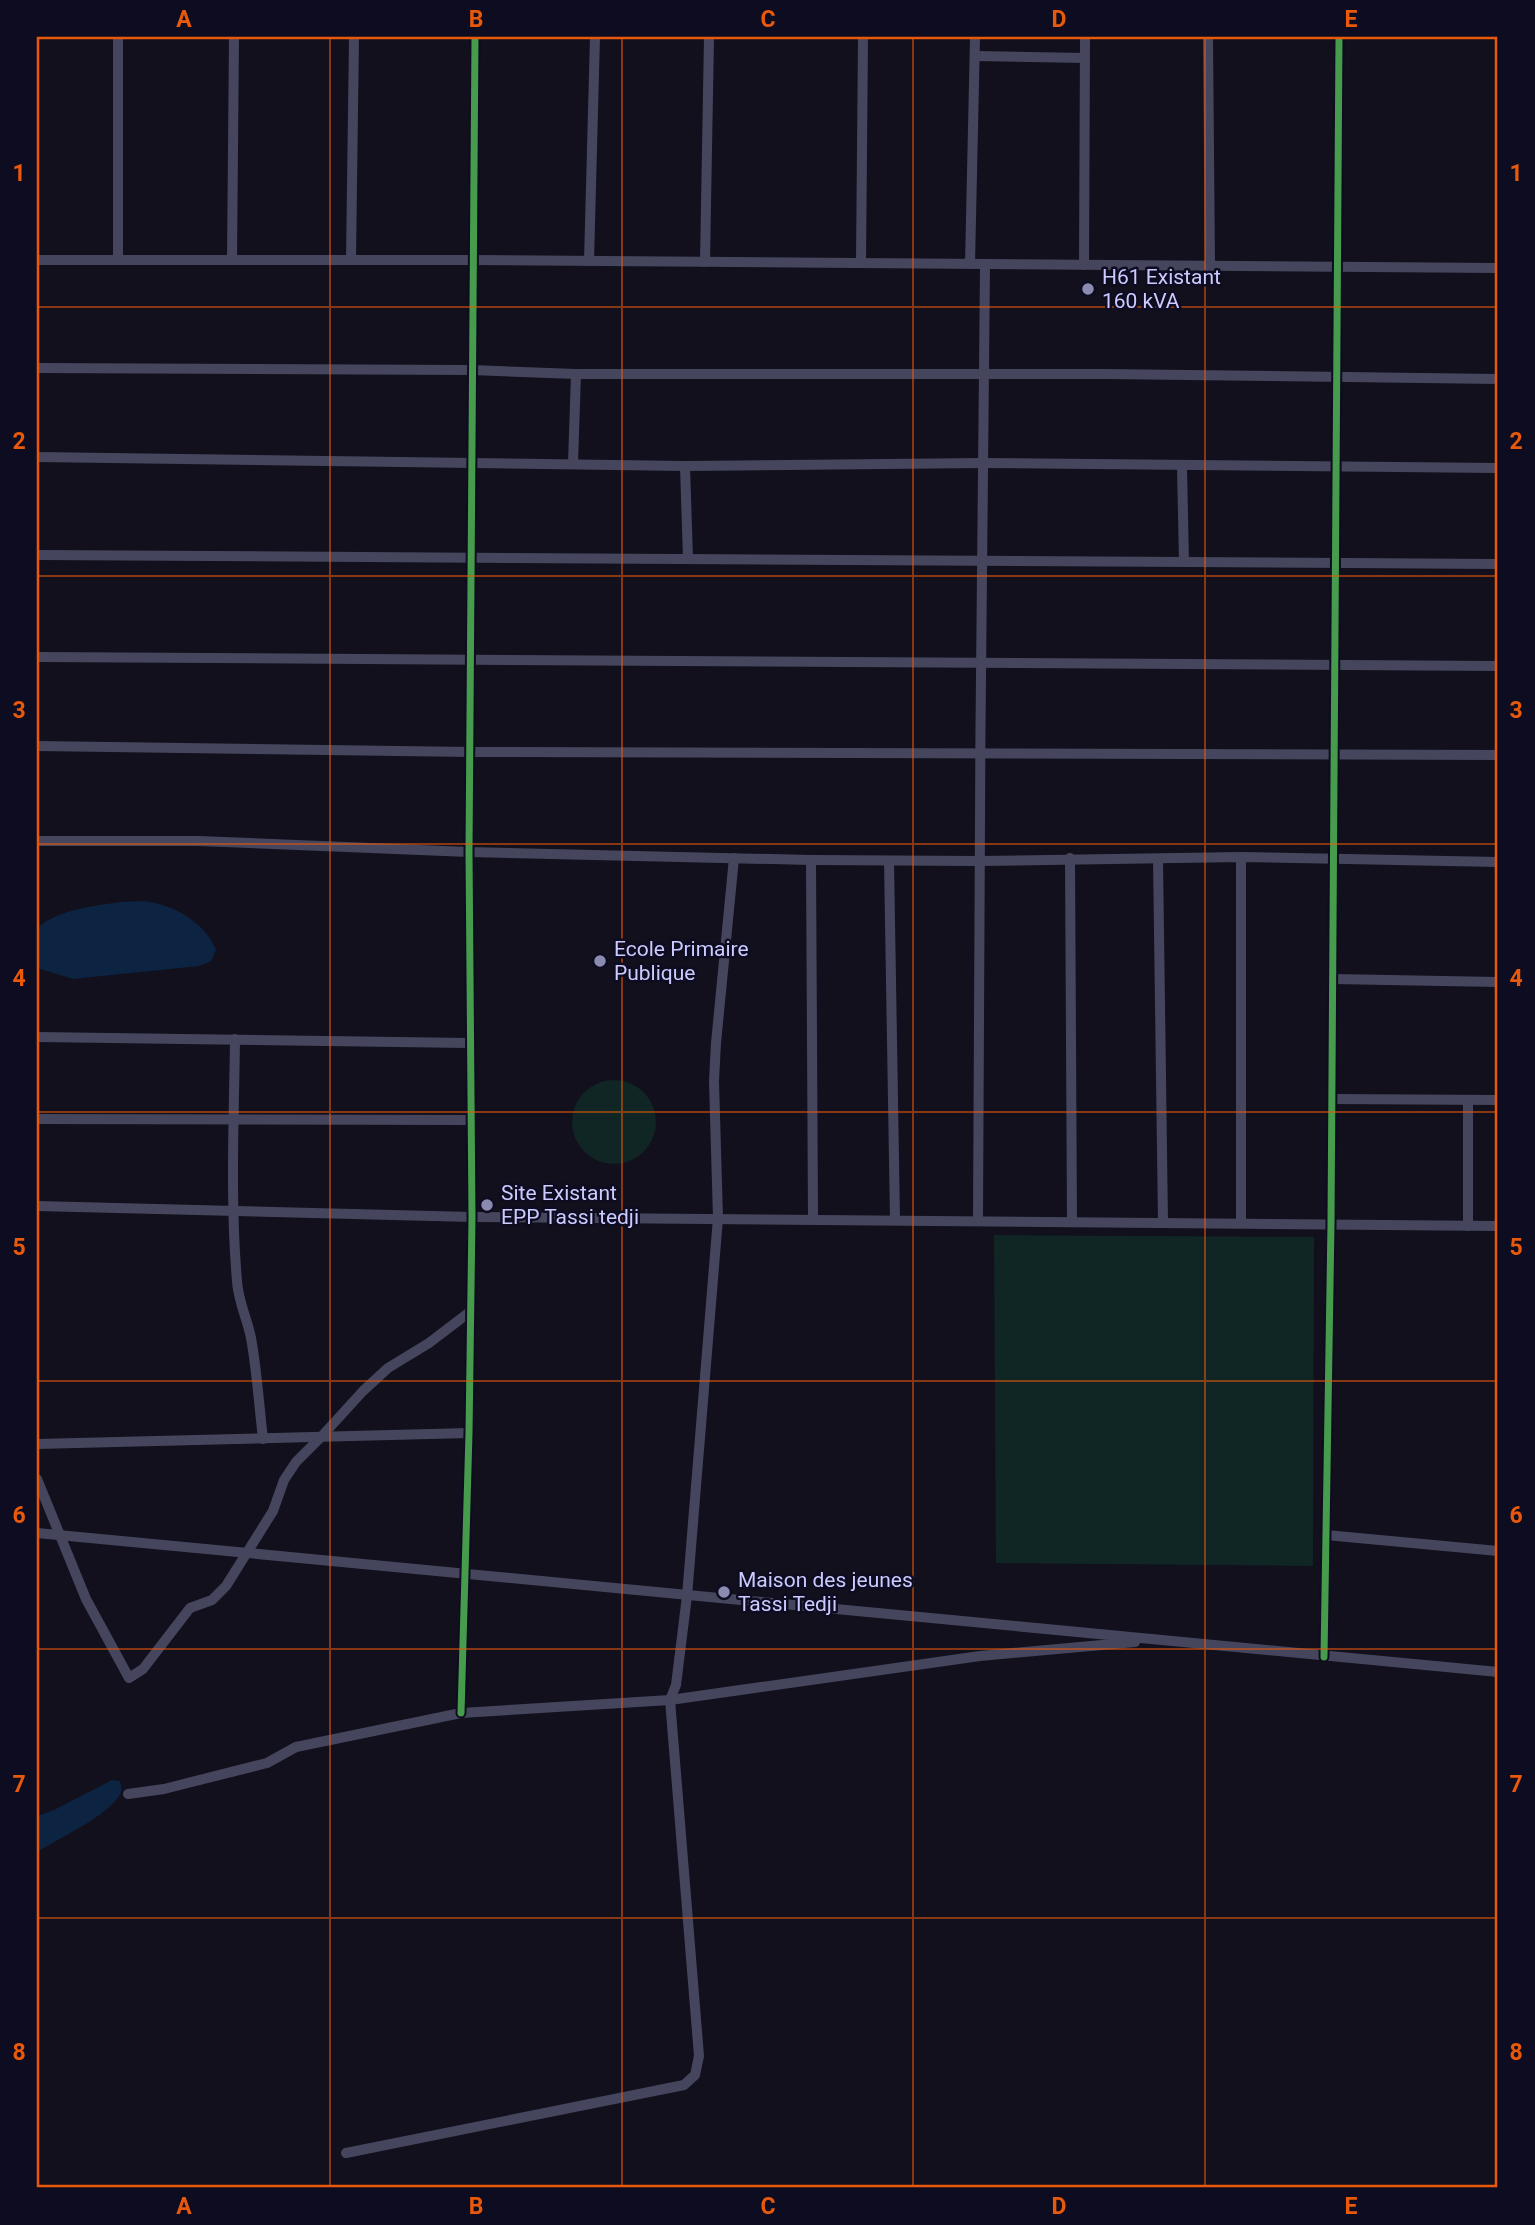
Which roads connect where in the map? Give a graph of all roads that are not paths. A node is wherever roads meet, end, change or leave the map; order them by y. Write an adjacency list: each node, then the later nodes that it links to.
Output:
1 (118, 37): 15 (street)
2 (234, 37): 16 (street)
3 (354, 37): 17 (street)
4 (475, 37): 18 (street)
5 (595, 37): 19 (street)
6 (709, 37): 20 (street)
7 (863, 37): 21 (street)
8 (975, 37): 12 (street)
9 (1085, 37): 13 (street)
10 (1208, 37): 26 (street)
11 (1339, 37): 25 (street)
12 (975, 56): 13 (street); 22 (street)
13 (1085, 58): 24 (street)
14 (37, 260): 15 (street)
15 (118, 260): 16 (street)
16 (232, 260): 17 (street)
17 (352, 260): 18 (street)
18 (473, 260): 19 (street); 29 (street)
19 (589, 261): 20 (street)
20 (705, 262): 21 (street)
21 (861, 263): 22 (street)
22 (970, 264): 23 (street)
23 (985, 265): 24 (street); 31 (street)
24 (1084, 265): 26 (street)
25 (1338, 265): 26 (street); 27 (street); 32 (street)
26 (1210, 267)
27 (1498, 268)
28 (37, 368): 29 (street)
29 (472, 370): 30 (street); 35 (street)
30 (576, 374): 31 (street); 36 (street)
31 (984, 375): 32 (street); 37 (street)
32 (1337, 377): 33 (street); 40 (street)
33 (1498, 379)
34 (37, 457): 35 (street)
35 (472, 463): 36 (street); 43 (street)
36 (573, 463): 38 (street)
37 (982, 463): 38 (street); 39 (street); 45 (street)
38 (685, 466): 44 (street)
39 (1182, 467): 40 (street); 46 (street)
40 (1336, 468): 41 (street); 47 (street)
41 (1498, 468)
42 (37, 555): 43 (street)
43 (471, 558): 44 (street); 50 (street)
44 (688, 559): 45 (street)
45 (982, 561): 46 (street); 51 (street)
46 (1184, 562): 47 (street)
47 (1336, 564): 48 (street); 52 (street)
48 (1498, 564)
49 (37, 657): 50 (street)
50 (471, 659): 51 (street); 55 (street)
51 (982, 662): 52 (street); 56 (street)
52 (1337, 665): 53 (street); 57 (street)
53 (1498, 666)
54 (37, 746): 55 (street)
55 (470, 752): 56 (street); 60 (street)
56 (979, 753): 57 (street); 68 (street)
57 (1335, 754): 58 (street); 64 (street)
58 (1498, 755)
59 (37, 841): 60 (street)
60 (469, 852): 62 (street); 74 (street)
61 (1241, 857): 64 (street); 65 (street); 90 (street)
62 (734, 858): 66 (street); 84 (street)
63 (1070, 858): 65 (street); 68 (street); 88 (street)
64 (1334, 858): 69 (street); 70 (street)
65 (1158, 859): 89 (street)
66 (811, 860): 67 (street); 85 (street)
67 (890, 861): 68 (street); 86 (street)
68 (979, 861): 87 (street)
69 (1498, 862)
70 (1333, 979): 71 (street); 75 (street)
71 (1498, 982)
72 (37, 1037): 73 (street)
73 (235, 1039): 74 (street); 79 (street)
74 (469, 1043): 80 (street)
75 (1332, 1098): 76 (street); 91 (street)
76 (1468, 1100): 77 (street); 92 (street)
77 (1498, 1100)
78 (37, 1119): 79 (street)
79 (234, 1119): 80 (street); 82 (street)
80 (470, 1120): 83 (street)
81 (37, 1206): 82 (street)
82 (234, 1211): 83 (street); 97 (street)
83 (472, 1217): 84 (street); 94 (street)
84 (718, 1218): 85 (street); 106 (street)
85 (813, 1219): 86 (street)
86 (895, 1220): 87 (street)
87 (978, 1220): 88 (street)
88 (1072, 1222): 89 (street)
89 (1163, 1222): 90 (street)
90 (1241, 1223): 91 (street)
91 (1331, 1224): 92 (street); 102 (street)
92 (1468, 1226): 93 (street)
93 (1498, 1226)
94 (471, 1311): 95 (street); 96 (street)
95 (469, 1433): 96 (street); 105 (street)
96 (321, 1437): 97 (street); 104 (street)
97 (263, 1439): 98 (street)
98 (37, 1444)
99 (37, 1479): 101 (street)
100 (37, 1533): 101 (street)
101 (60, 1535): 104 (street); 104 (street)
102 (1326, 1535): 103 (street); 108 (street)
103 (1498, 1552)
104 (247, 1553): 105 (street)
105 (465, 1573): 106 (street); 111 (street)
106 (687, 1596): 107 (street); 110 (street)
107 (1160, 1639): 108 (street); 110 (street)
108 (1324, 1657): 109 (street)
109 (1498, 1672)
110 (670, 1700): 111 (street); 113 (street)
111 (461, 1713): 112 (street)
112 (128, 1794)
113 (346, 2152)

